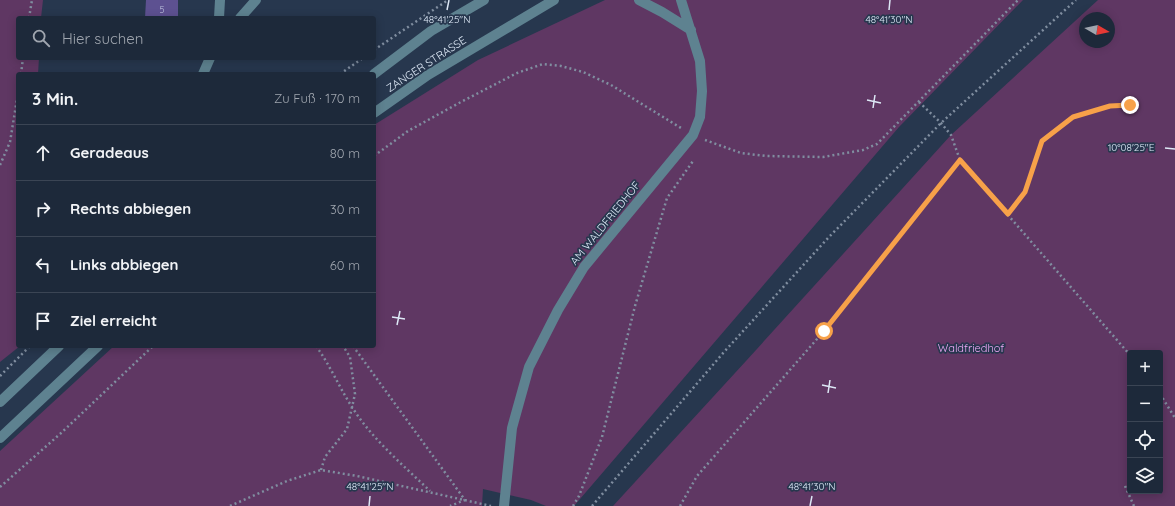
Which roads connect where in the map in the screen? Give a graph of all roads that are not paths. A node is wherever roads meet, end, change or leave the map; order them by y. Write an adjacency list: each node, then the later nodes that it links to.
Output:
1 (220, 0): 7 (street)
2 (256, 0): 8 (street)
3 (484, 0): 12 (street, ZANGER STRASSE)
4 (554, 0): 13 (street, ZANGER STRASSE)
5 (639, 0): 9 (street)
6 (681, 0): 9 (street, AM WALDFRIEDHOF)
7 (219, 16)
8 (242, 16)
9 (691, 30): 18 (street, AM WALDFRIEDHOF)
10 (209, 60): 11 (street)
11 (204, 72)
12 (376, 72)
13 (376, 112)
14 (57, 348): 16 (street)
15 (96, 348): 17 (street)
16 (0, 402)
17 (0, 438)
18 (504, 506)

